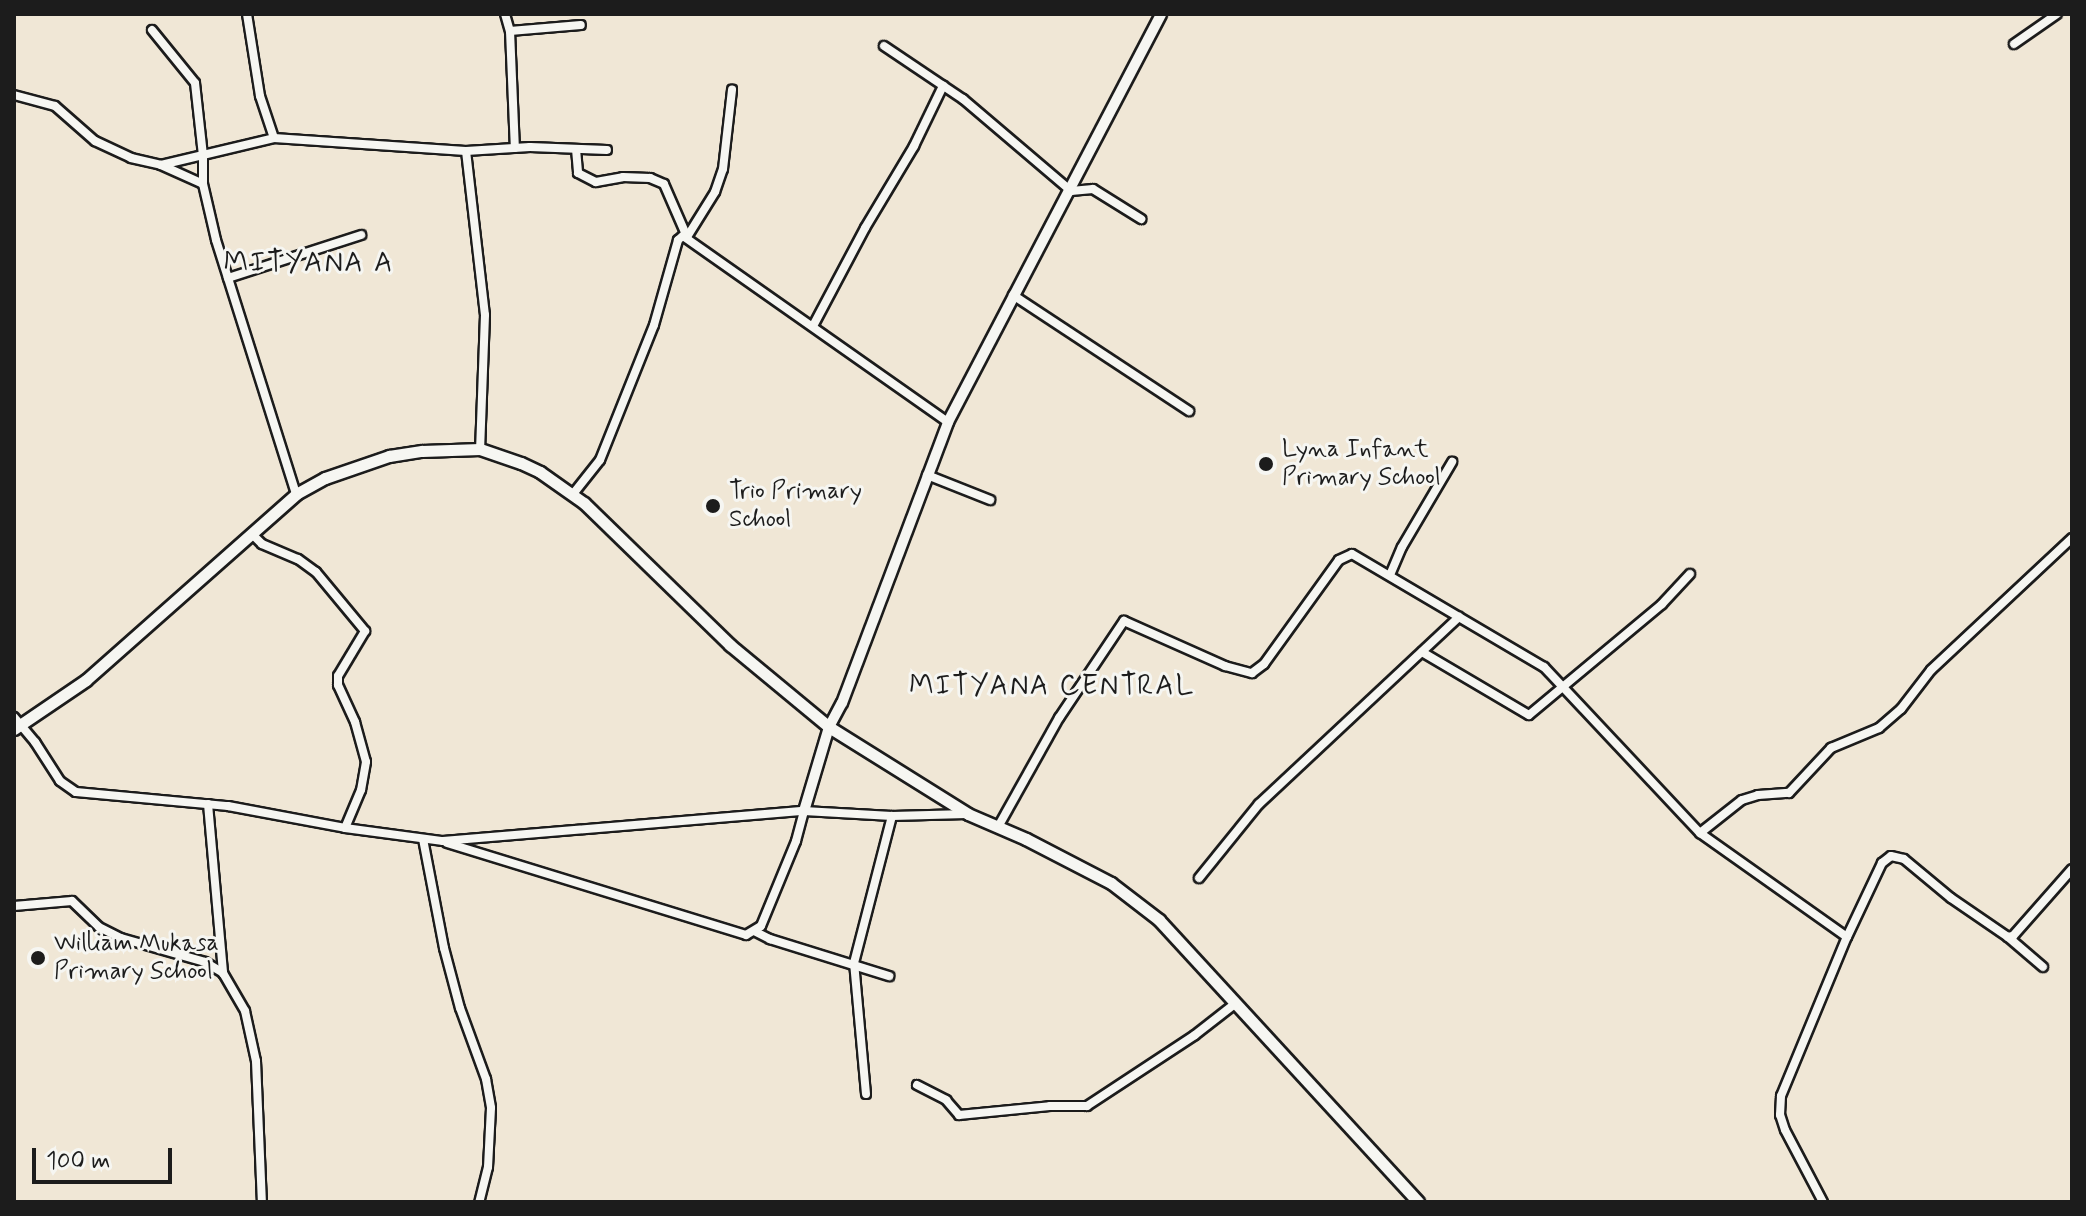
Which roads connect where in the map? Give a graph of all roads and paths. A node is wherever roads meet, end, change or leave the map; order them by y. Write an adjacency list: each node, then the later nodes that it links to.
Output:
1 (247, 14): 13 (street)
2 (505, 14): 7 (street)
3 (1161, 14): 21 (street)
4 (2057, 14): 8 (street)
5 (581, 25): 7 (street)
6 (152, 30): 18 (street)
7 (510, 31): 14 (street)
8 (2014, 44)
9 (884, 46): 10 (street)
10 (943, 86): 21 (street); 27 (street)
11 (732, 90): 24 (street)
12 (14, 95): 19 (street)
13 (274, 138): 17 (street); 18 (street)
14 (515, 148): 15 (street); 17 (street)
15 (576, 149): 16 (street); 24 (street)
16 (607, 150)
17 (466, 151): 30 (street)
18 (203, 156): 19 (street); 20 (street)
19 (161, 165): 20 (street)
20 (203, 184): 25 (street)
21 (1071, 191): 22 (street); 26 (street)
22 (1141, 219)
23 (361, 235): 25 (street)
24 (687, 237): 27 (street); 34 (street)
25 (228, 278): 33 (street)
26 (1013, 295): 28 (street); 29 (street)
27 (813, 326): 29 (street)
28 (1189, 411)
29 (948, 422): 32 (street)
30 (480, 449): 33 (main road); 34 (main road)
31 (1452, 462): 39 (street)
32 (927, 475): 35 (street); 44 (street)
33 (296, 494): 36 (main road)
34 (573, 494): 44 (main road)
35 (990, 500)
36 (252, 534): 43 (main road); 50 (street)
37 (2072, 538): 51 (street)
38 (1690, 574): 42 (street)
39 (1390, 575): 40 (street); 49 (street)
40 (1459, 617): 41 (street); 42 (street)
41 (1422, 652): 42 (street); 55 (street)
42 (1564, 689): 51 (street)
43 (16, 724): 45 (street)
44 (829, 727): 46 (street); 47 (main road)
45 (208, 804): 50 (street); 62 (street)
46 (804, 811): 48 (street); 53 (street); 57 (street)
47 (968, 814): 48 (street); 49 (main road)
48 (892, 816): 60 (street)
49 (998, 827): 64 (main road)
50 (345, 828): 52 (street)
51 (1700, 833): 58 (street)
52 (423, 839): 53 (street); 68 (street)
53 (443, 841): 57 (street)
54 (2072, 869): 59 (street)
55 (1199, 878)
56 (14, 906): 62 (street)
57 (756, 932): 60 (street)
58 (1847, 937): 59 (street); 70 (street)
59 (2008, 937): 61 (street)
60 (854, 963): 63 (street); 66 (street)
61 (2043, 967)
62 (223, 973): 67 (street)
63 (889, 976)
64 (1236, 1003): 65 (street); 69 (main road)
65 (917, 1085)
66 (866, 1094)
67 (262, 1202)
68 (479, 1202)
69 (1418, 1202)
70 (1823, 1202)

